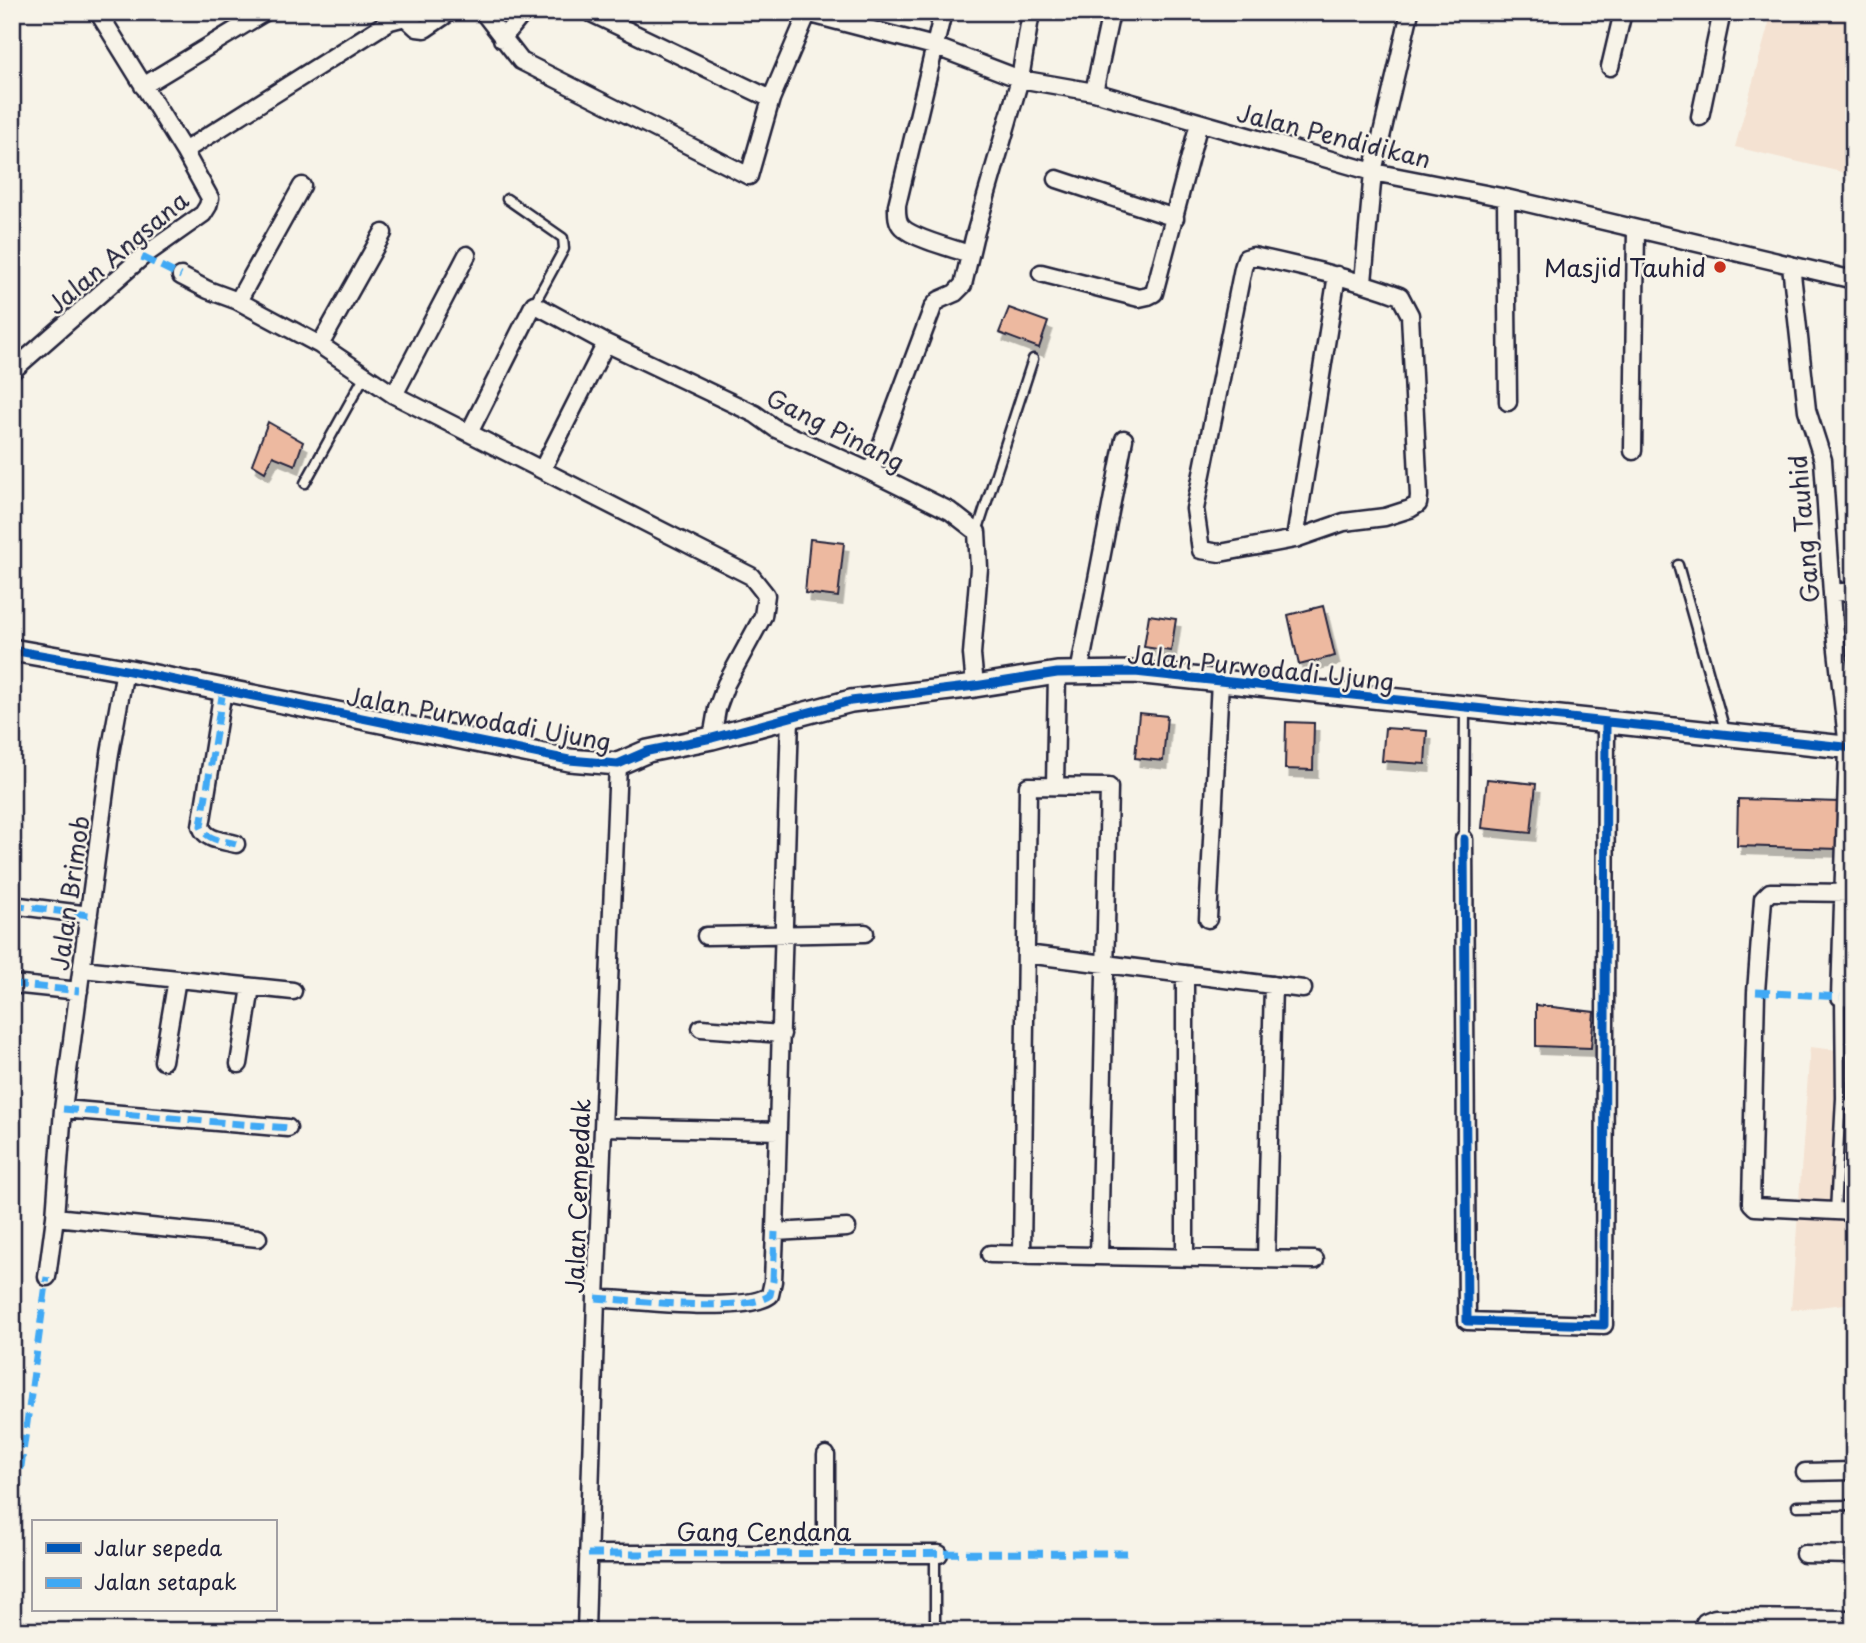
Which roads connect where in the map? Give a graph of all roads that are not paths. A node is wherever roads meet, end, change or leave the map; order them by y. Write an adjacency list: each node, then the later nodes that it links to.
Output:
1 (97, 12): 18 (street, Jalan Angsana)
2 (265, 12): 18 (street)
3 (450, 12): 23 (street)
4 (483, 12): 14 (street)
5 (524, 12): 14 (street)
6 (589, 12): 20 (street)
7 (943, 12): 15 (street)
8 (1031, 12): 17 (street)
9 (1111, 12): 19 (street)
10 (1410, 12): 24 (street)
11 (1623, 12): 16 (street)
12 (1722, 12): 21 (street)
13 (806, 13): 15 (street, Jalan Pendidikan); 20 (street)
14 (502, 39): 20 (street)
15 (934, 46): 17 (street, Jalan Pendidikan); 32 (street)
16 (1610, 66)
17 (1020, 79): 19 (street, Jalan Pendidikan); 32 (street)
18 (142, 86): 23 (street, Jalan Angsana)
19 (1094, 92): 22 (street, Jalan Pendidikan)
20 (771, 99)
21 (1700, 117)
22 (1199, 123): 24 (street, Jalan Pendidikan); 29 (street)
23 (184, 151): 45 (street, Jalan Angsana)
24 (1373, 172): 27 (street, Jalan Pendidikan); 39 (street)
25 (1057, 179): 29 (street)
26 (302, 186): 40 (street)
27 (1506, 198): 30 (street, Jalan Pendidikan); 48 (street)
28 (507, 199): 41 (lane)
29 (1175, 218): 35 (street)
30 (1636, 229): 34 (street, Jalan Pendidikan); 51 (street)
31 (383, 233): 43 (street)
32 (970, 254): 53 (street)
33 (467, 255): 47 (street)
34 (1791, 265): 38 (street, Jalan Pendidikan); 59 (street, Gang Tauhid)
35 (1041, 273)
36 (1337, 275): 39 (street); 56 (street); 56 (street)
37 (181, 276): 40 (street)
38 (1854, 280)
39 (1363, 282): 56 (street)
40 (238, 300): 43 (street)
41 (534, 304): 42 (street, Gang Pinang); 49 (street)
42 (606, 343): 52 (street); 53 (street, Gang Pinang)
43 (320, 345): 46 (street)
44 (1033, 359): 55 (lane)
45 (12, 371)
46 (365, 375): 47 (street); 54 (lane)
47 (394, 395): 49 (street)
48 (1508, 402)
49 (469, 433): 52 (street)
50 (1125, 439): 63 (street)
51 (1633, 451)
52 (542, 470): 71 (street)
53 (871, 472): 55 (street, Gang Pinang)
54 (305, 483)
55 (977, 532): 65 (street)
56 (1295, 539)
57 (1678, 565): 70 (lane)
58 (1854, 592): 59 (street)
59 (1832, 593): 72 (street, Gang Tauhid)
60 (12, 650): 61 (street, Jalan Purwodadi Ujung)
61 (125, 670): 66 (street, Jalan Purwodadi Ujung); 79 (street, Jalan Brimob)
62 (1057, 673): 63 (street, Jalan Purwodadi Ujung); 65 (street, Jalan Purwodadi Ujung); 74 (street)
63 (1079, 673): 64 (street, Jalan Purwodadi Ujung)
64 (1220, 681): 67 (street, Jalan Purwodadi Ujung); 80 (street)
65 (975, 686): 68 (street, Jalan Purwodadi Ujung)
66 (223, 690): 73 (street, Jalan Purwodadi Ujung); 76 (street)
67 (1465, 706): 69 (street, Jalan Purwodadi Ujung); 75 (lane)
68 (790, 717): 71 (street, Jalan Purwodadi Ujung); 82 (street)
69 (1606, 722): 70 (street, Jalan Purwodadi Ujung); 75 (street)
70 (1727, 735): 72 (street, Jalan Purwodadi Ujung)
71 (712, 738): 73 (street, Jalan Purwodadi Ujung)
72 (1851, 748): 77 (street, Gang Tauhid)
73 (618, 764): 103 (street, Jalan Cempedak)
74 (1055, 786): 84 (street); 85 (street)
75 (1464, 839)
76 (236, 844)
77 (1849, 892): 95 (street, Gang Tauhid); 106 (street)
78 (12, 905): 79 (street)
79 (89, 915): 86 (street, Jalan Brimob)
80 (1208, 919)
81 (865, 933): 82 (street)
82 (785, 934): 83 (street); 97 (street)
83 (706, 936)
84 (1026, 954): 85 (street); 113 (street)
85 (1105, 964): 87 (street); 114 (street)
86 (82, 969): 88 (street); 93 (street, Jalan Brimob)
87 (1185, 974): 90 (street); 115 (street)
88 (177, 979): 91 (street); 98 (street)
89 (12, 984): 93 (street)
90 (1273, 985): 92 (street); 116 (street)
91 (251, 987): 94 (street); 99 (street)
92 (1303, 989)
93 (79, 991): 102 (street, Jalan Brimob)
94 (293, 991)
95 (1847, 997): 100 (lane)
96 (701, 1028): 97 (street)
97 (782, 1034): 105 (street)
98 (163, 1061)
99 (239, 1064)
100 (1840, 1104): 101 (lane); 106 (lane)
101 (1854, 1105)
102 (62, 1116): 104 (street); 108 (street, Jalan Brimob)
103 (603, 1127): 105 (street); 119 (street, Jalan Cempedak)
104 (288, 1128)
105 (778, 1131): 110 (street)
106 (1835, 1212): 107 (street)
107 (1854, 1212)
108 (55, 1217): 111 (street); 118 (street, Jalan Brimob)
109 (847, 1228): 110 (street)
110 (775, 1232): 119 (street)
111 (258, 1238)
112 (990, 1254): 113 (street)
113 (1022, 1255): 114 (street)
114 (1099, 1256): 115 (street)
115 (1185, 1257): 116 (street)
116 (1266, 1259): 117 (street)
117 (1315, 1260)
118 (47, 1278)
119 (596, 1298): 125 (street, Jalan Cempedak)
120 (826, 1455): 126 (street)
121 (1854, 1471): 122 (street)
122 (1805, 1472)
123 (1854, 1505): 124 (lane)
124 (1797, 1506)
125 (588, 1554): 126 (street, Gang Cendana); 133 (street, Jalan Cempedak)
126 (826, 1554): 127 (street, Gang Cendana)
127 (937, 1554): 132 (lane)
128 (1804, 1554): 129 (street)
129 (1854, 1555)
130 (1854, 1619): 131 (street)
131 (1784, 1625): 134 (street)
132 (935, 1627)
133 (586, 1631)
134 (1701, 1631)

